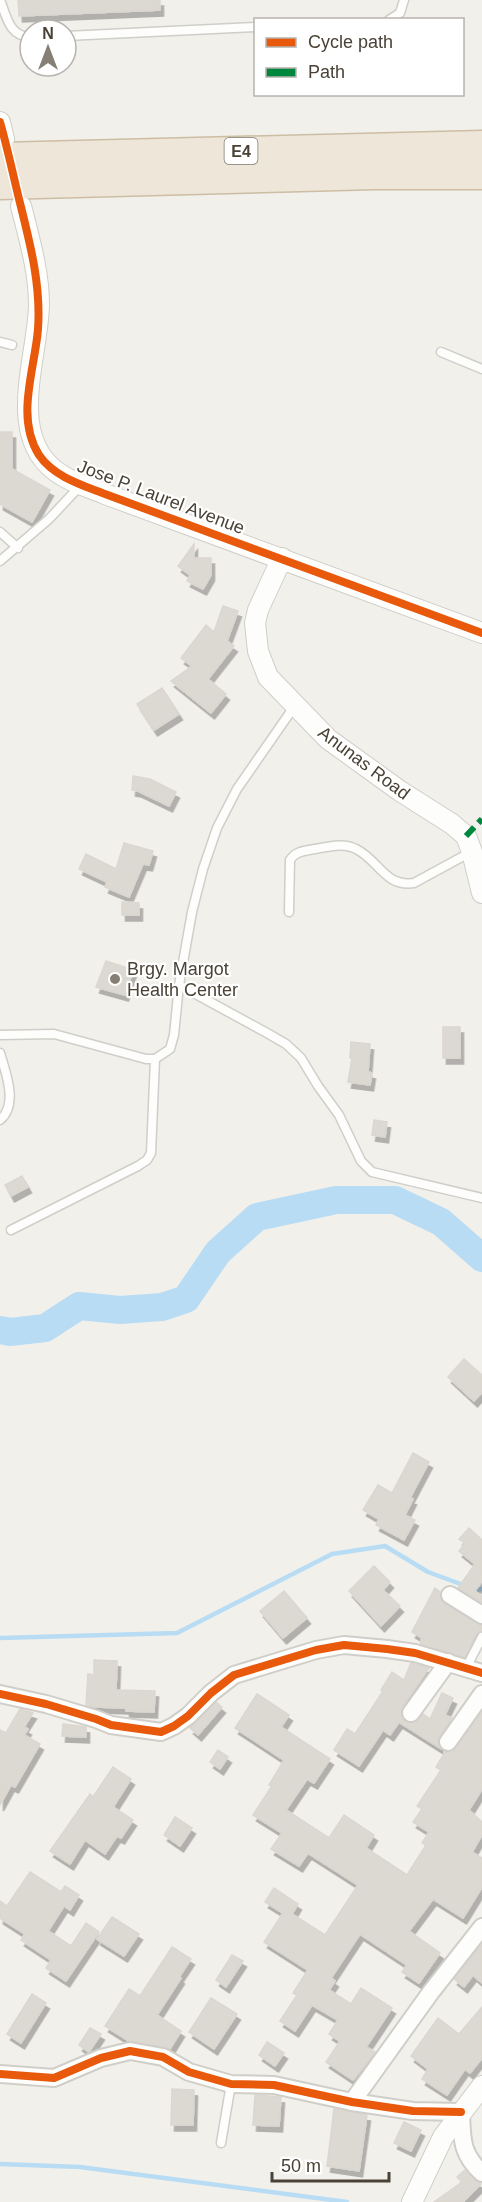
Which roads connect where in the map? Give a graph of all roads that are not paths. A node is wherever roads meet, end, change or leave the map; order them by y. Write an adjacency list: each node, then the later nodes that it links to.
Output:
1 (0, 0): 5 (lane)
2 (404, 0): 3 (lane)
3 (392, 18)
4 (254, 27): 6 (lane)
5 (18, 34)
6 (78, 35)
7 (2, 140): 8 (highway, E4)
8 (482, 146)
9 (482, 174): 10 (highway, E4)
10 (0, 184)
11 (21, 206): 16 (street, Jose P. Laurel Avenue)
12 (0, 342): 13 (lane)
13 (12, 345)
14 (441, 352): 15 (lane)
15 (482, 369)
16 (81, 484): 18 (lane); 19 (street, Jose P. Laurel Avenue)
17 (0, 531): 18 (lane)
18 (18, 548): 20 (lane)
19 (282, 558): 21 (street, Jose P. Laurel Avenue); 22 (street, Anunas Road)
20 (0, 561)
21 (482, 633)
22 (296, 703): 23 (street, Anunas Road); 26 (lane)
23 (472, 852): 24 (street, Anunas Road); 25 (lane)
24 (482, 893)
25 (289, 912)
26 (179, 985): 29 (lane); 31 (lane)
27 (0, 1035): 29 (lane)
28 (0, 1053): 30 (lane)
29 (155, 1059): 32 (lane)
30 (0, 1120)
31 (482, 1198)
32 (10, 1230)
33 (450, 1595): 34 (street)
34 (482, 1616)
35 (482, 1637): 37 (lane)
36 (448, 1662): 37 (street); 38 (street); 40 (street)
37 (474, 1671)
38 (0, 1694)
39 (482, 1694): 41 (street)
40 (411, 1713)
41 (448, 1742)
42 (482, 1927): 46 (street)
43 (0, 2074): 44 (street)
44 (231, 2084): 46 (street); 48 (lane)
45 (482, 2086): 47 (street)
46 (352, 2102): 47 (street)
47 (461, 2112): 49 (street); 50 (street)
48 (221, 2143)
49 (482, 2173)
50 (412, 2202)

